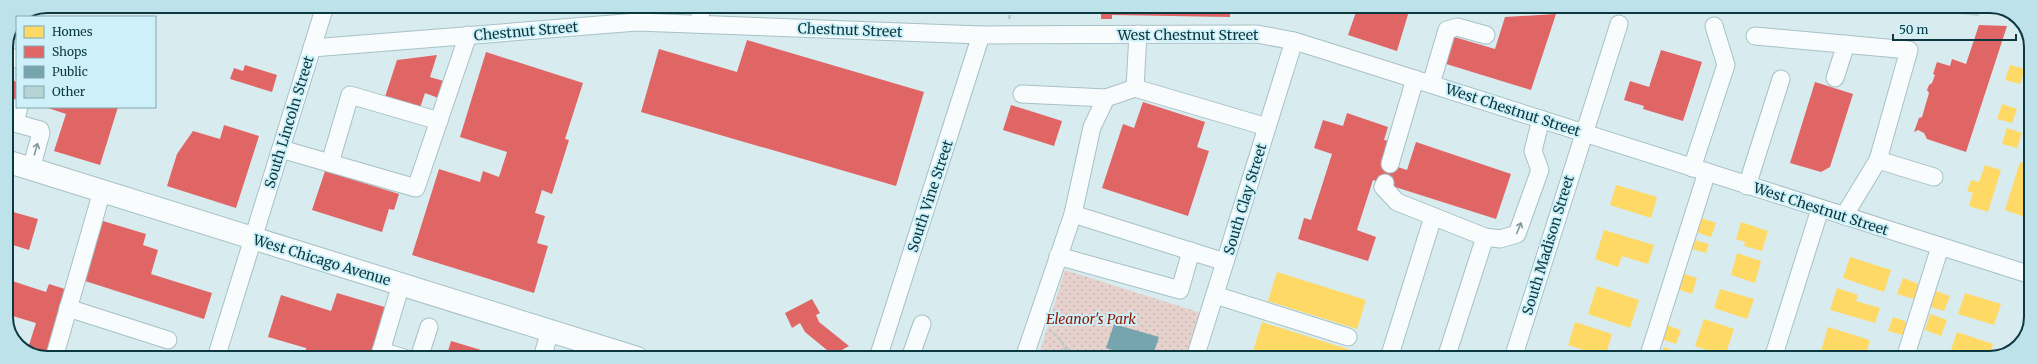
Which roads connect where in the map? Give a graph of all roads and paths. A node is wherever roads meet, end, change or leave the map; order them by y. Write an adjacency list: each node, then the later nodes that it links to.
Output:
1 (323, 13): 15 (street, South Lincoln Street)
2 (701, 13): 4 (street)
3 (1010, 13): 5 (path)
4 (700, 23): 9 (street, Chestnut Street); 11 (street, Chestnut Street)
5 (1008, 23)
6 (1619, 24): 26 (street, South Madison Street)
7 (1714, 26): 33 (street)
8 (1138, 34): 9 (street, West Chestnut Street); 13 (street, West Chestnut Street); 19 (street)
9 (981, 35): 65 (street, South Vine Street)
10 (1486, 35): 18 (street)
11 (468, 36): 15 (street, Chestnut Street); 24 (street)
12 (1755, 36): 14 (street)
13 (1294, 41): 18 (street, West Chestnut Street); 25 (street, South Clay Street)
14 (1846, 44): 16 (street); 28 (street)
15 (312, 48): 27 (street, South Lincoln Street)
16 (1835, 78)
17 (1781, 79): 36 (street)
18 (1423, 81): 23 (street, West Chestnut Street); 31 (street)
19 (1135, 88): 21 (street); 25 (street)
20 (1022, 94): 21 (street)
21 (1106, 98): 39 (street)
22 (13, 119): 32 (street, one-way to 22)
23 (1542, 120): 26 (street, West Chestnut Street); 42 (street, one-way to 23)
24 (439, 121): 30 (street); 30 (street)
25 (1267, 128): 47 (street, South Clay Street)
26 (1584, 133): 33 (street, West Chestnut Street); 73 (street, South Madison Street)
27 (281, 149): 30 (street); 43 (street, South Lincoln Street)
28 (1878, 160): 34 (street); 40 (street)
29 (13, 163): 32 (main road, West Chicago Avenue)
30 (330, 163)
31 (1390, 164)
32 (31, 168): 37 (main road, West Chicago Avenue)
33 (1699, 170): 36 (street, West Chestnut Street); 74 (street)
34 (1934, 177)
35 (1385, 183): 41 (street)
36 (1747, 186): 38 (street, West Chestnut Street)
37 (102, 191): 43 (main road, West Chicago Avenue); 51 (street)
38 (1820, 209): 40 (street, West Chestnut Street); 75 (street)
39 (1072, 214): 45 (street); 46 (street)
40 (1844, 216): 44 (street, West Chestnut Street)
41 (1433, 217): 42 (street); 71 (street)
42 (1485, 237): 72 (street)
43 (253, 238): 49 (main road, West Chicago Avenue); 60 (street, South Lincoln Street)
44 (1940, 247): 48 (street, West Chestnut Street); 76 (street)
45 (1191, 251): 46 (street); 47 (street)
46 (1058, 256): 52 (street)
47 (1225, 262): 50 (street, South Clay Street)
48 (2024, 273)
49 (401, 284): 55 (main road, West Chicago Avenue); 61 (street)
50 (1215, 296): 56 (street); 70 (street, South Clay Street)
51 (68, 308): 57 (street); 59 (street)
52 (1036, 321): 58 (path); 67 (street)
53 (922, 324): 66 (street)
54 (429, 328): 62 (street)
55 (550, 331): 63 (street); 64 (main road, West Chicago Avenue)
56 (1348, 337)
57 (168, 340)
58 (1066, 348): 68 (path); 69 (path)
59 (56, 351)
60 (218, 351)
61 (381, 351)
62 (421, 351)
63 (544, 351)
64 (614, 351)
65 (880, 351)
66 (912, 351)
67 (1026, 351)
68 (1061, 351)
69 (1070, 351)
70 (1197, 351)
71 (1391, 351)
72 (1448, 351)
73 (1515, 351)
74 (1650, 351)
75 (1775, 351)
76 (1907, 351)

